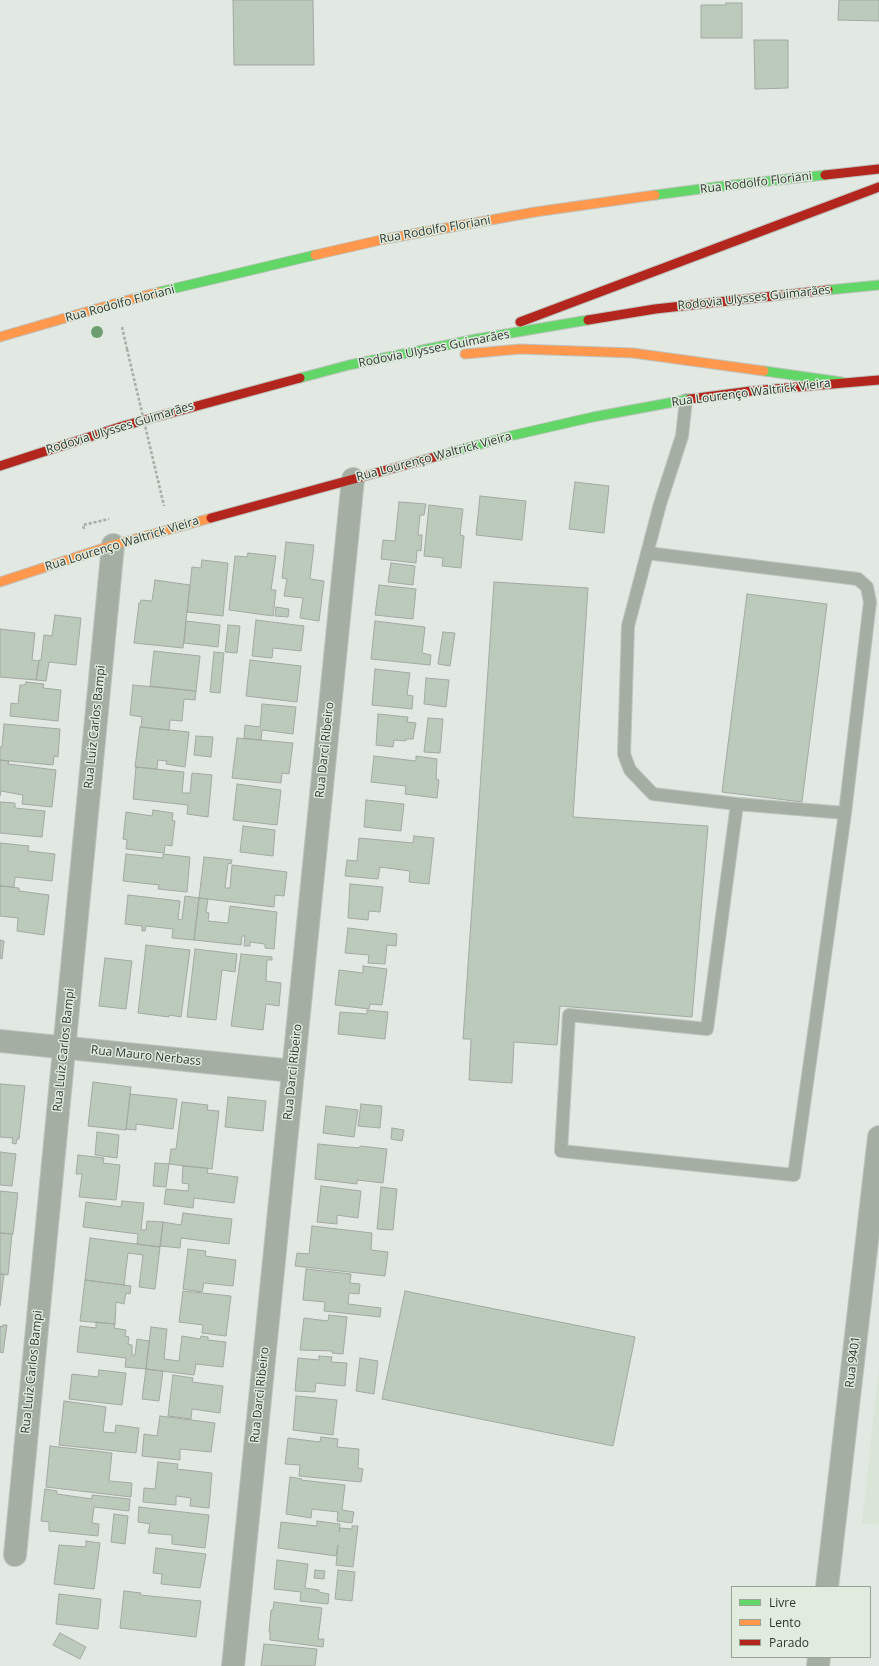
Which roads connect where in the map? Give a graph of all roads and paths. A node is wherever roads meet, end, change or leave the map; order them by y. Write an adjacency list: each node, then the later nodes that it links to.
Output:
1 (879, 169): 4 (main road, Rua Rodolfo Floriani)
2 (879, 187): 5 (main road)
3 (879, 285): 5 (main road, Rodovia Ulysses Guimarães)
4 (0, 337)
5 (476, 339): 9 (main road, Rodovia Ulysses Guimarães)
6 (127, 349): 15 (path, bridge)
7 (458, 355): 11 (main road)
8 (434, 357): 9 (main road)
9 (349, 365): 13 (main road, Rodovia Ulysses Guimarães)
10 (879, 380): 11 (main road, Rua Lourenço Waltrick Vieira)
11 (842, 382): 12 (main road, Rua Lourenço Waltrick Vieira)
12 (686, 400): 14 (main road, Rua Lourenço Waltrick Vieira); 17 (lane)
13 (0, 466)
14 (353, 479): 16 (main road, Rua Lourenço Waltrick Vieira); 23 (street, Rua Darci Ribeiro)
15 (164, 506)
16 (112, 545): 18 (main road, Rua Lourenço Waltrick Vieira); 22 (street, Rua Luiz Carlos Bampi)
17 (647, 553): 19 (lane); 20 (lane)
18 (0, 582)
19 (737, 804): 20 (lane); 20 (lane)
20 (845, 813)
21 (0, 1041): 22 (street, Rua Mauro Nerbass)
22 (64, 1047): 23 (street, Rua Mauro Nerbass); 25 (street, Rua Luiz Carlos Bampi)
23 (293, 1071): 27 (street, Rua Darci Ribeiro)
24 (879, 1137): 26 (street, Rua 9401)
25 (15, 1555)
26 (827, 1586)
27 (233, 1666)

